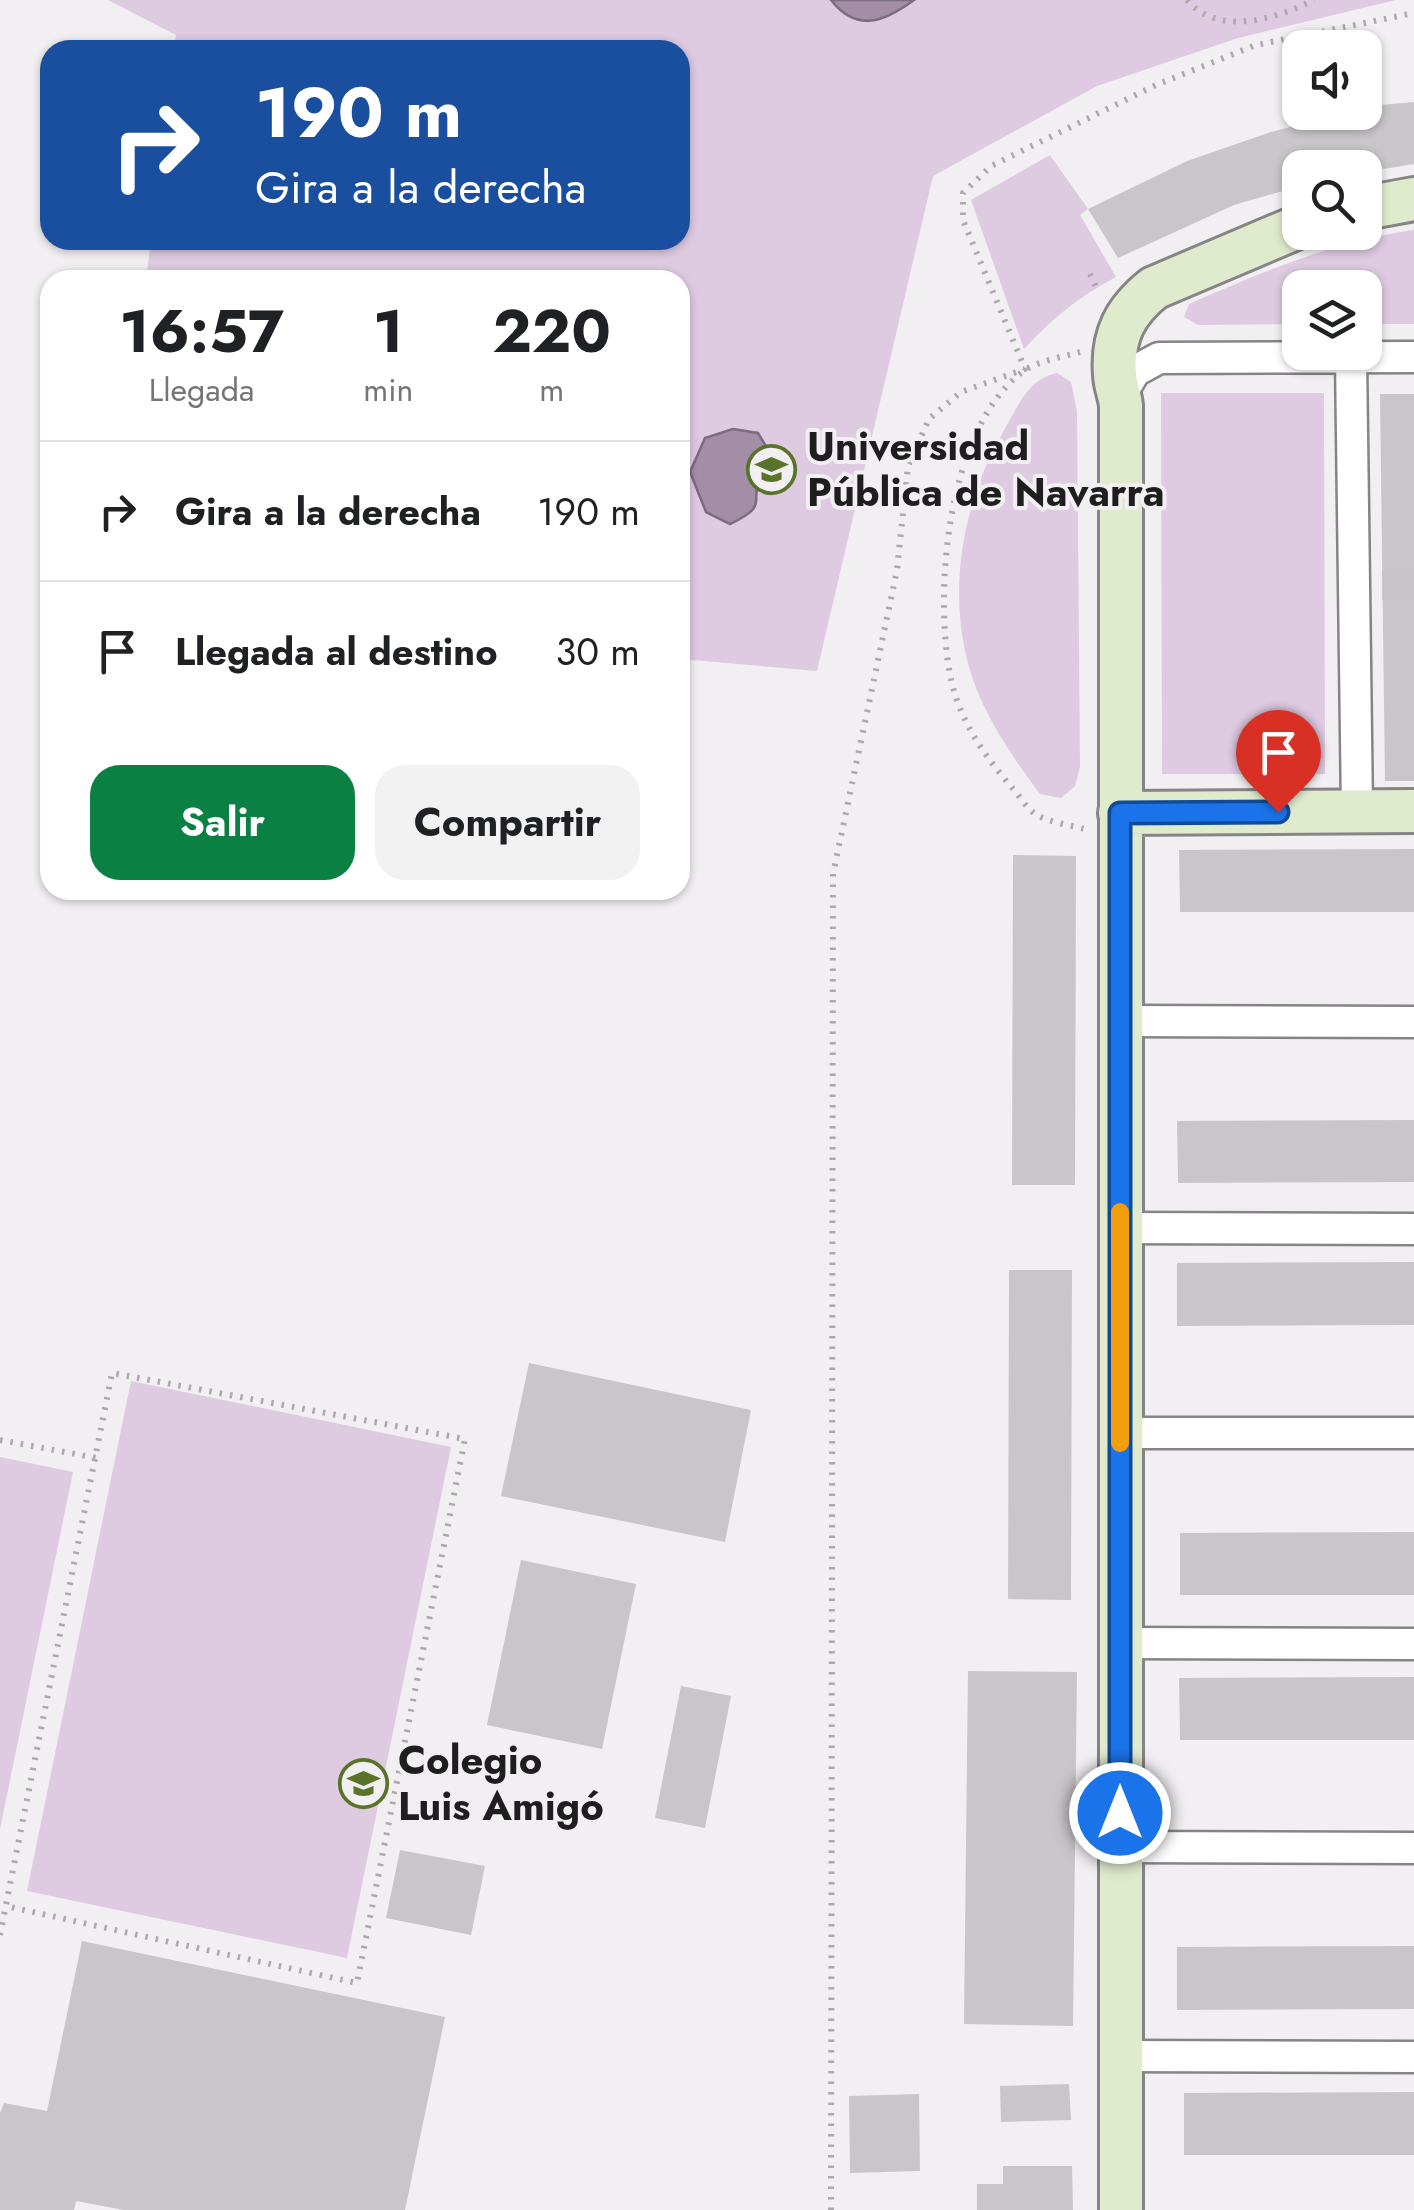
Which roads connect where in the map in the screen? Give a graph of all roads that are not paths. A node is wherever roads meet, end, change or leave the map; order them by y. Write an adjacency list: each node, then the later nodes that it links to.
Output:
1 (1414, 200): 2 (street)
2 (1382, 205)
3 (1282, 233): 8 (street)
4 (1414, 357): 6 (street)
5 (1282, 358): 8 (street)
6 (1382, 358)
7 (1352, 370): 9 (street)
8 (1120, 396): 11 (street)
9 (1357, 811): 10 (street); 11 (street)
10 (1414, 811)
11 (1103, 821): 12 (street)
12 (1120, 1021): 13 (street); 14 (street)
13 (1414, 1022)
14 (1120, 1228): 15 (street); 16 (street)
15 (1414, 1229)
16 (1120, 1432): 17 (street); 18 (street)
17 (1414, 1434)
18 (1120, 1643): 19 (street); 20 (street)
19 (1414, 1644)
20 (1120, 1847): 21 (street); 22 (street)
21 (1414, 1848)
22 (1120, 2056): 23 (street); 24 (street)
23 (1414, 2057)
24 (1121, 2210)

